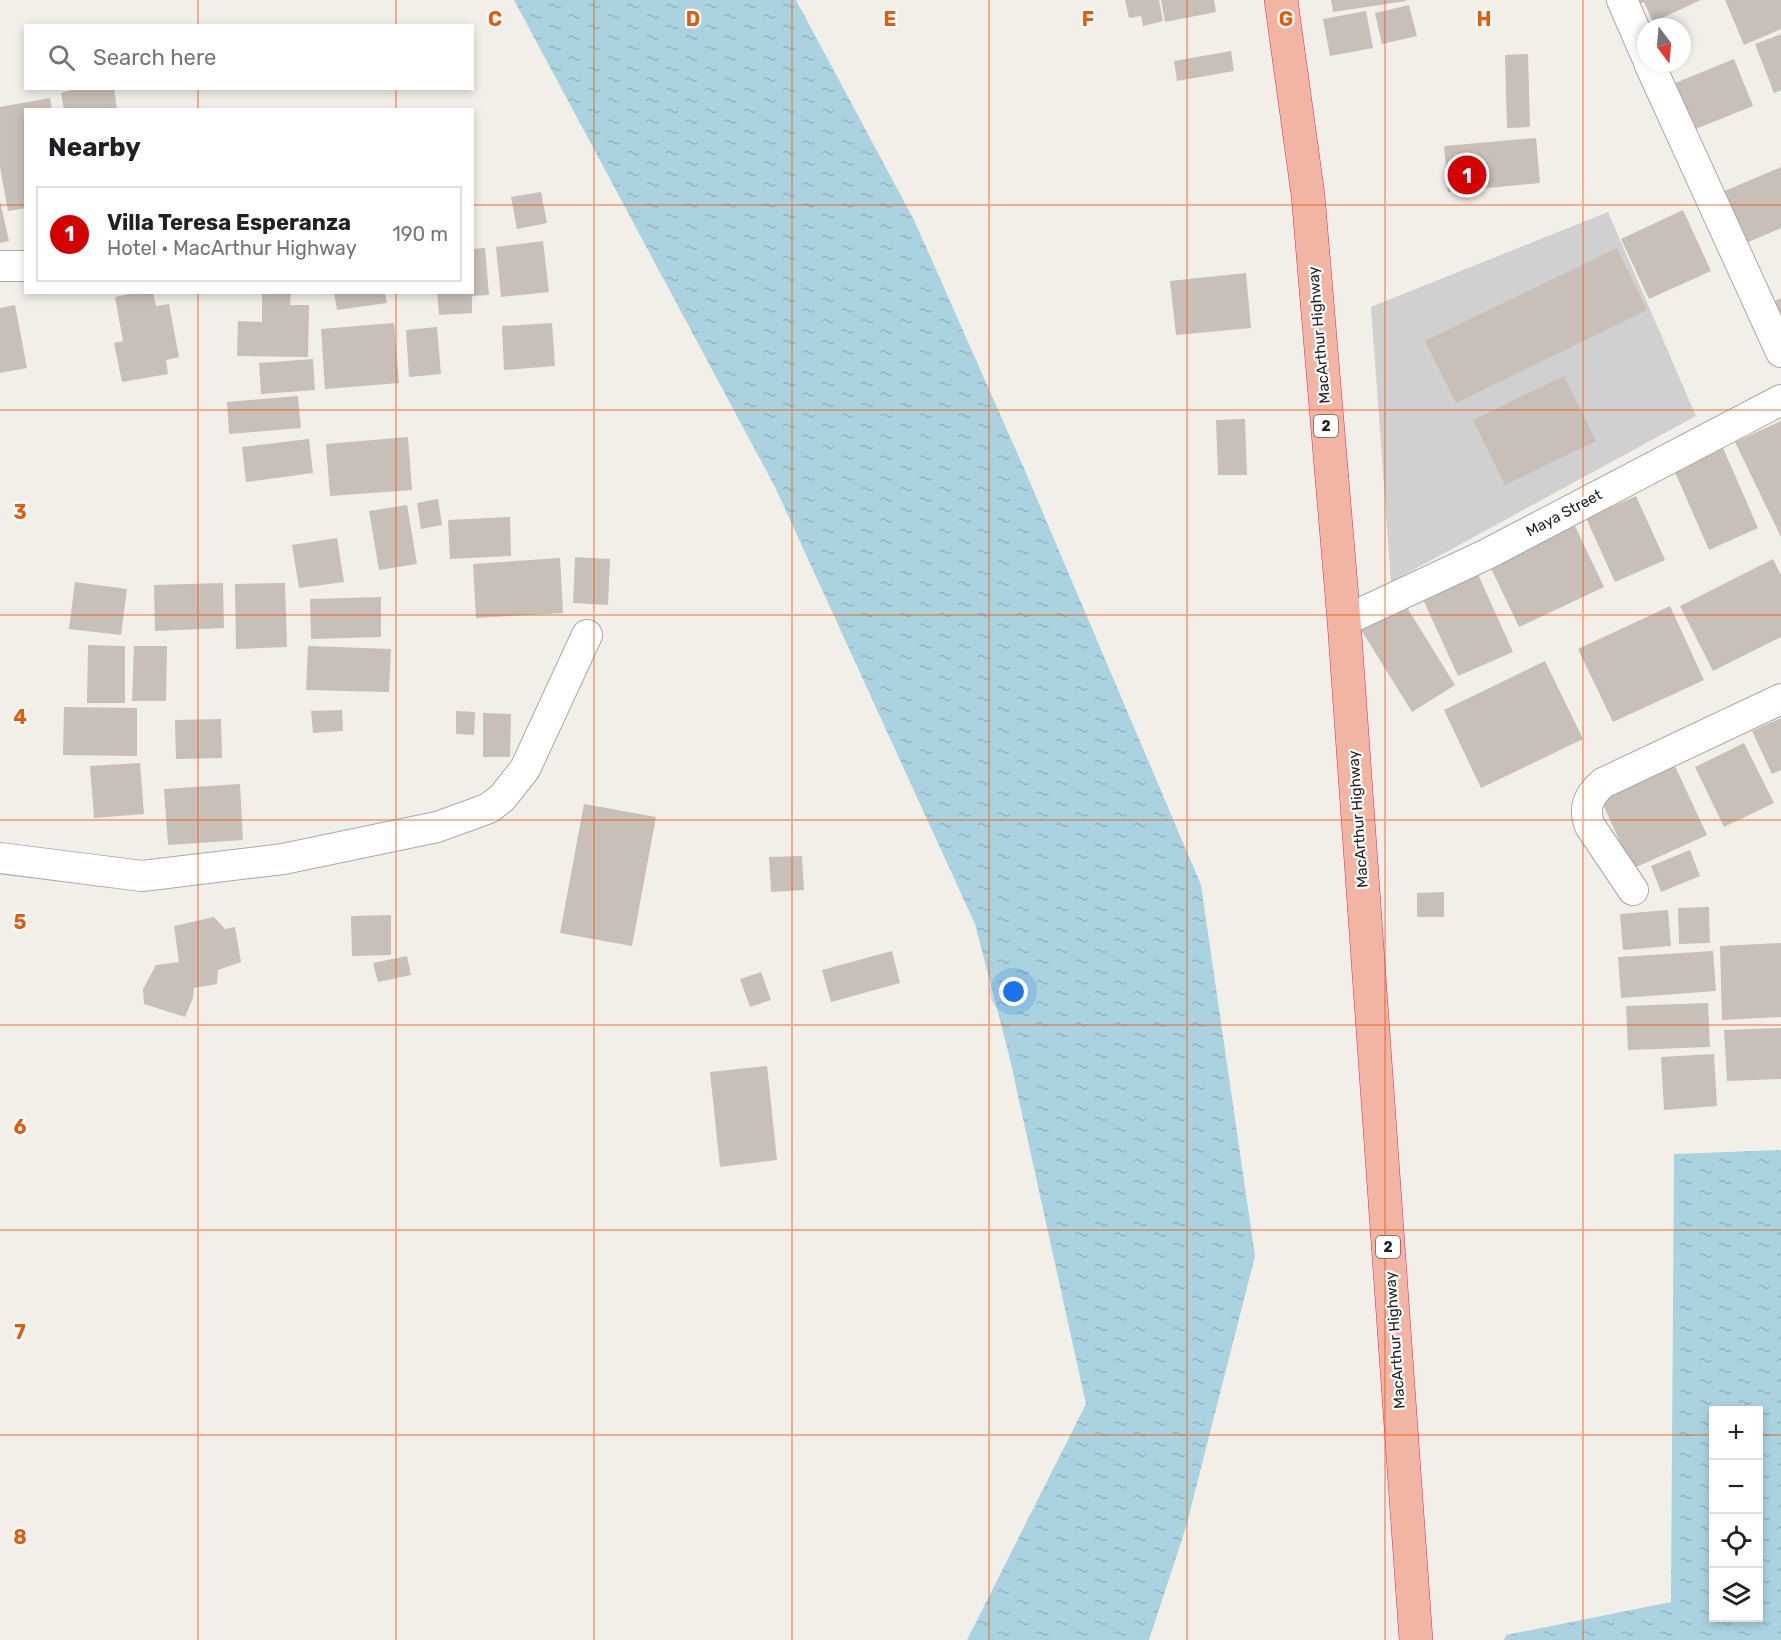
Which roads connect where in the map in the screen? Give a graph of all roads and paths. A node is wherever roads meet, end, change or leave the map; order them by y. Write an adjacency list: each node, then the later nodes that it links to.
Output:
1 (1281, 0): 9 (highway, MacArthur Highway / 2)
2 (1622, 0): 3 (street)
3 (1637, 34)
4 (1653, 72): 7 (street)
5 (0, 266): 6 (street)
6 (24, 266)
7 (1781, 352)
8 (1781, 400): 9 (street, Maya Street)
9 (1344, 621): 14 (highway, MacArthur Highway / 2)
10 (587, 635): 12 (street)
11 (1781, 699): 13 (street)
12 (0, 858)
13 (1633, 891)
14 (1416, 1640)

